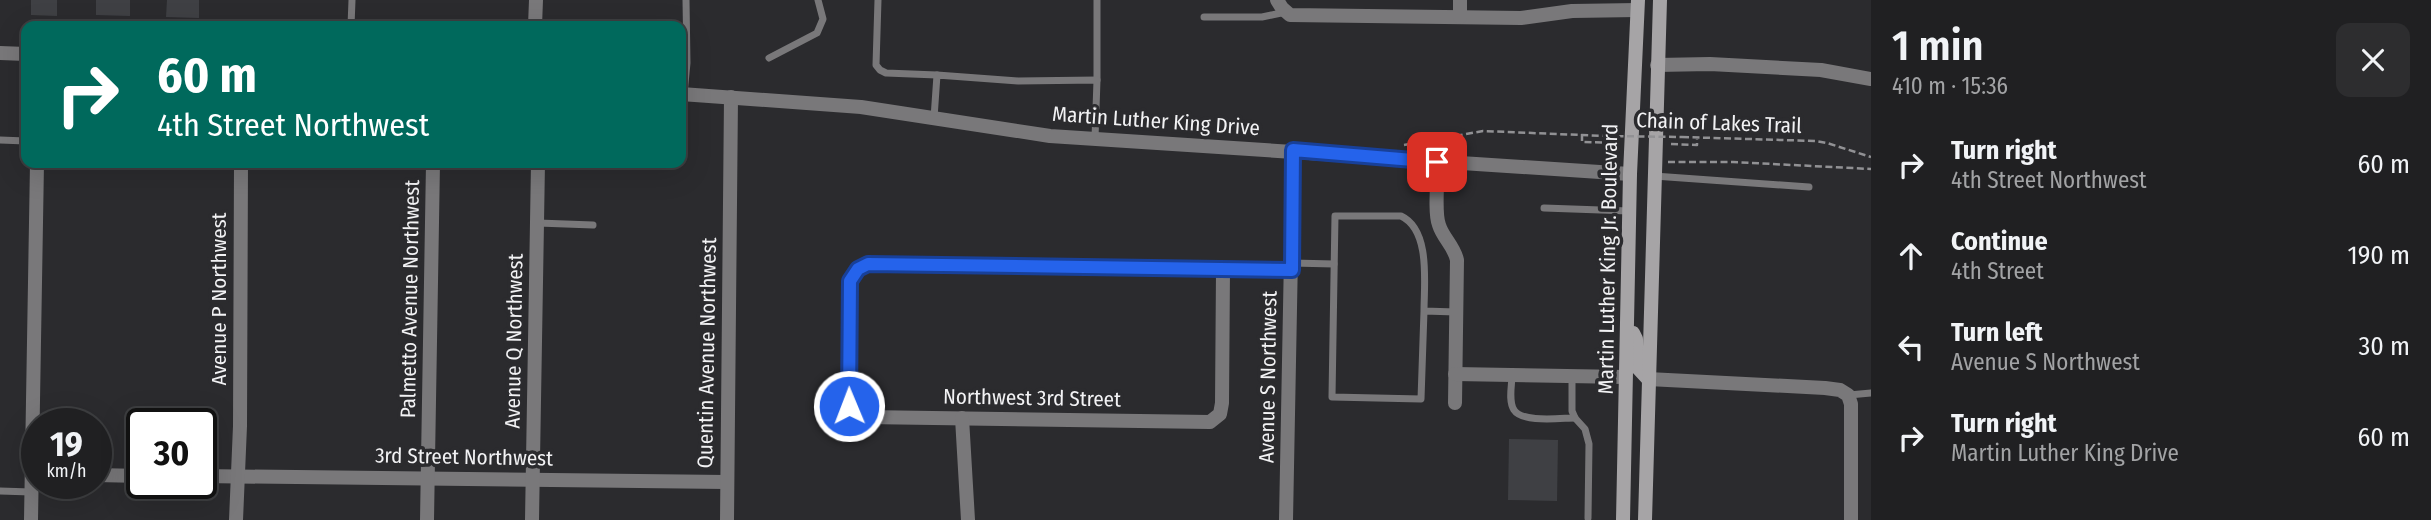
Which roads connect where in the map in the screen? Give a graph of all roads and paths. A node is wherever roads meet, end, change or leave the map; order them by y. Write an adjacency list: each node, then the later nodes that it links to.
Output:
1 (352, 0): 13 (lane)
2 (536, 0): 14 (street)
3 (686, 0): 19 (lane)
4 (818, 0): 17 (lane)
5 (878, 0): 20 (lane)
6 (1097, 0): 22 (lane)
7 (1460, 0): 12 (street)
8 (1660, 0): 18 (main road, Martin Luther King Jr. Boulevard)
9 (1637, 5): 12 (street); 43 (main road, Martin Luther King Jr. Boulevard)
10 (1282, 7): 11 (lane); 12 (street)
11 (1204, 17)
12 (1460, 17)
13 (351, 21)
14 (535, 21)
15 (0, 53): 16 (street)
16 (21, 54)
17 (769, 58)
18 (1657, 65): 21 (street); 44 (main road, Martin Luther King Jr. Boulevard)
19 (686, 69)
20 (937, 75): 22 (lane); 25 (lane)
21 (1871, 79)
22 (1097, 80): 27 (lane)
23 (686, 94): 24 (street, Martin Luther King Drive)
24 (731, 97): 25 (street, Martin Luther King Drive); 71 (street, Quentin Avenue Northwest)
25 (934, 118): 27 (street, Martin Luther King Drive)
26 (1582, 134): 28 (path, Chain of Lakes Trail, bridge); 31 (path); 33 (path, Chain of Lakes Trail)
27 (1095, 138): 34 (street, Martin Luther King Drive)
28 (1697, 138): 32 (path); 35 (path, Chain of Lakes Trail)
29 (0, 140): 30 (lane)
30 (21, 141)
31 (1620, 143)
32 (1664, 144)
33 (1397, 146)
34 (1293, 150): 36 (street, Martin Luther King Drive); 51 (street, Avenue S Northwest)
35 (1871, 157)
36 (1437, 162): 43 (street, Martin Luther King Drive); 54 (street)
37 (1663, 162): 42 (path)
38 (37, 168): 64 (street)
39 (241, 168): 68 (street, Avenue P Northwest)
40 (433, 168): 69 (street, Palmetto Avenue Northwest)
41 (538, 168): 48 (street, Avenue Q Northwest)
42 (1871, 169)
43 (1630, 174): 47 (main road, Martin Luther King Jr. Boulevard)
44 (1654, 176): 45 (lane); 60 (main road, Martin Luther King Jr. Boulevard)
45 (1809, 187)
46 (1545, 208): 47 (lane)
47 (1629, 211): 55 (main road, Martin Luther King Jr. Boulevard)
48 (538, 223): 49 (lane); 70 (street, Avenue Q Northwest)
49 (593, 225)
50 (1334, 264): 51 (lane); 53 (lane); 53 (lane)
51 (1292, 266): 52 (street); 84 (street, Avenue S Northwest)
52 (1223, 270): 65 (street, Northwest 3rd Street); 65 (street, Northwest 3rd Street)
53 (1424, 311): 54 (lane)
54 (1456, 312): 56 (street)
55 (1627, 319): 59 (main road, Martin Luther King Jr. Boulevard); 60 (main road)
56 (1455, 374): 57 (street); 63 (street)
57 (1512, 375): 58 (street); 66 (lane)
58 (1572, 376): 59 (street); 66 (lane)
59 (1625, 377): 85 (main road, Martin Luther King Jr. Boulevard)
60 (1648, 379): 62 (street); 86 (main road, Martin Luther King Jr. Boulevard)
61 (1871, 393): 62 (lane)
62 (1848, 395): 87 (street)
63 (1455, 402)
64 (35, 408)
65 (962, 418): 83 (street)
66 (1575, 418): 77 (lane)
67 (217, 476): 68 (street, 3rd Street Northwest)
68 (238, 476): 69 (street, 3rd Street Northwest); 79 (street, Avenue P Northwest)
69 (428, 478): 70 (street, 3rd Street Northwest); 80 (street, Palmetto Avenue Northwest)
70 (532, 479): 71 (street, 3rd Street Northwest); 81 (street, Avenue Q Northwest)
71 (726, 482): 82 (street, Quentin Avenue Northwest)
72 (0, 491): 73 (lane)
73 (15, 491): 74 (lane); 75 (lane)
74 (21, 491)
75 (0, 498)
76 (32, 499): 78 (street)
77 (1588, 518)
78 (31, 520)
79 (236, 520)
80 (427, 520)
81 (532, 520)
82 (727, 520)
83 (968, 520)
84 (1286, 520)
85 (1623, 520)
86 (1645, 520)
87 (1851, 520)

